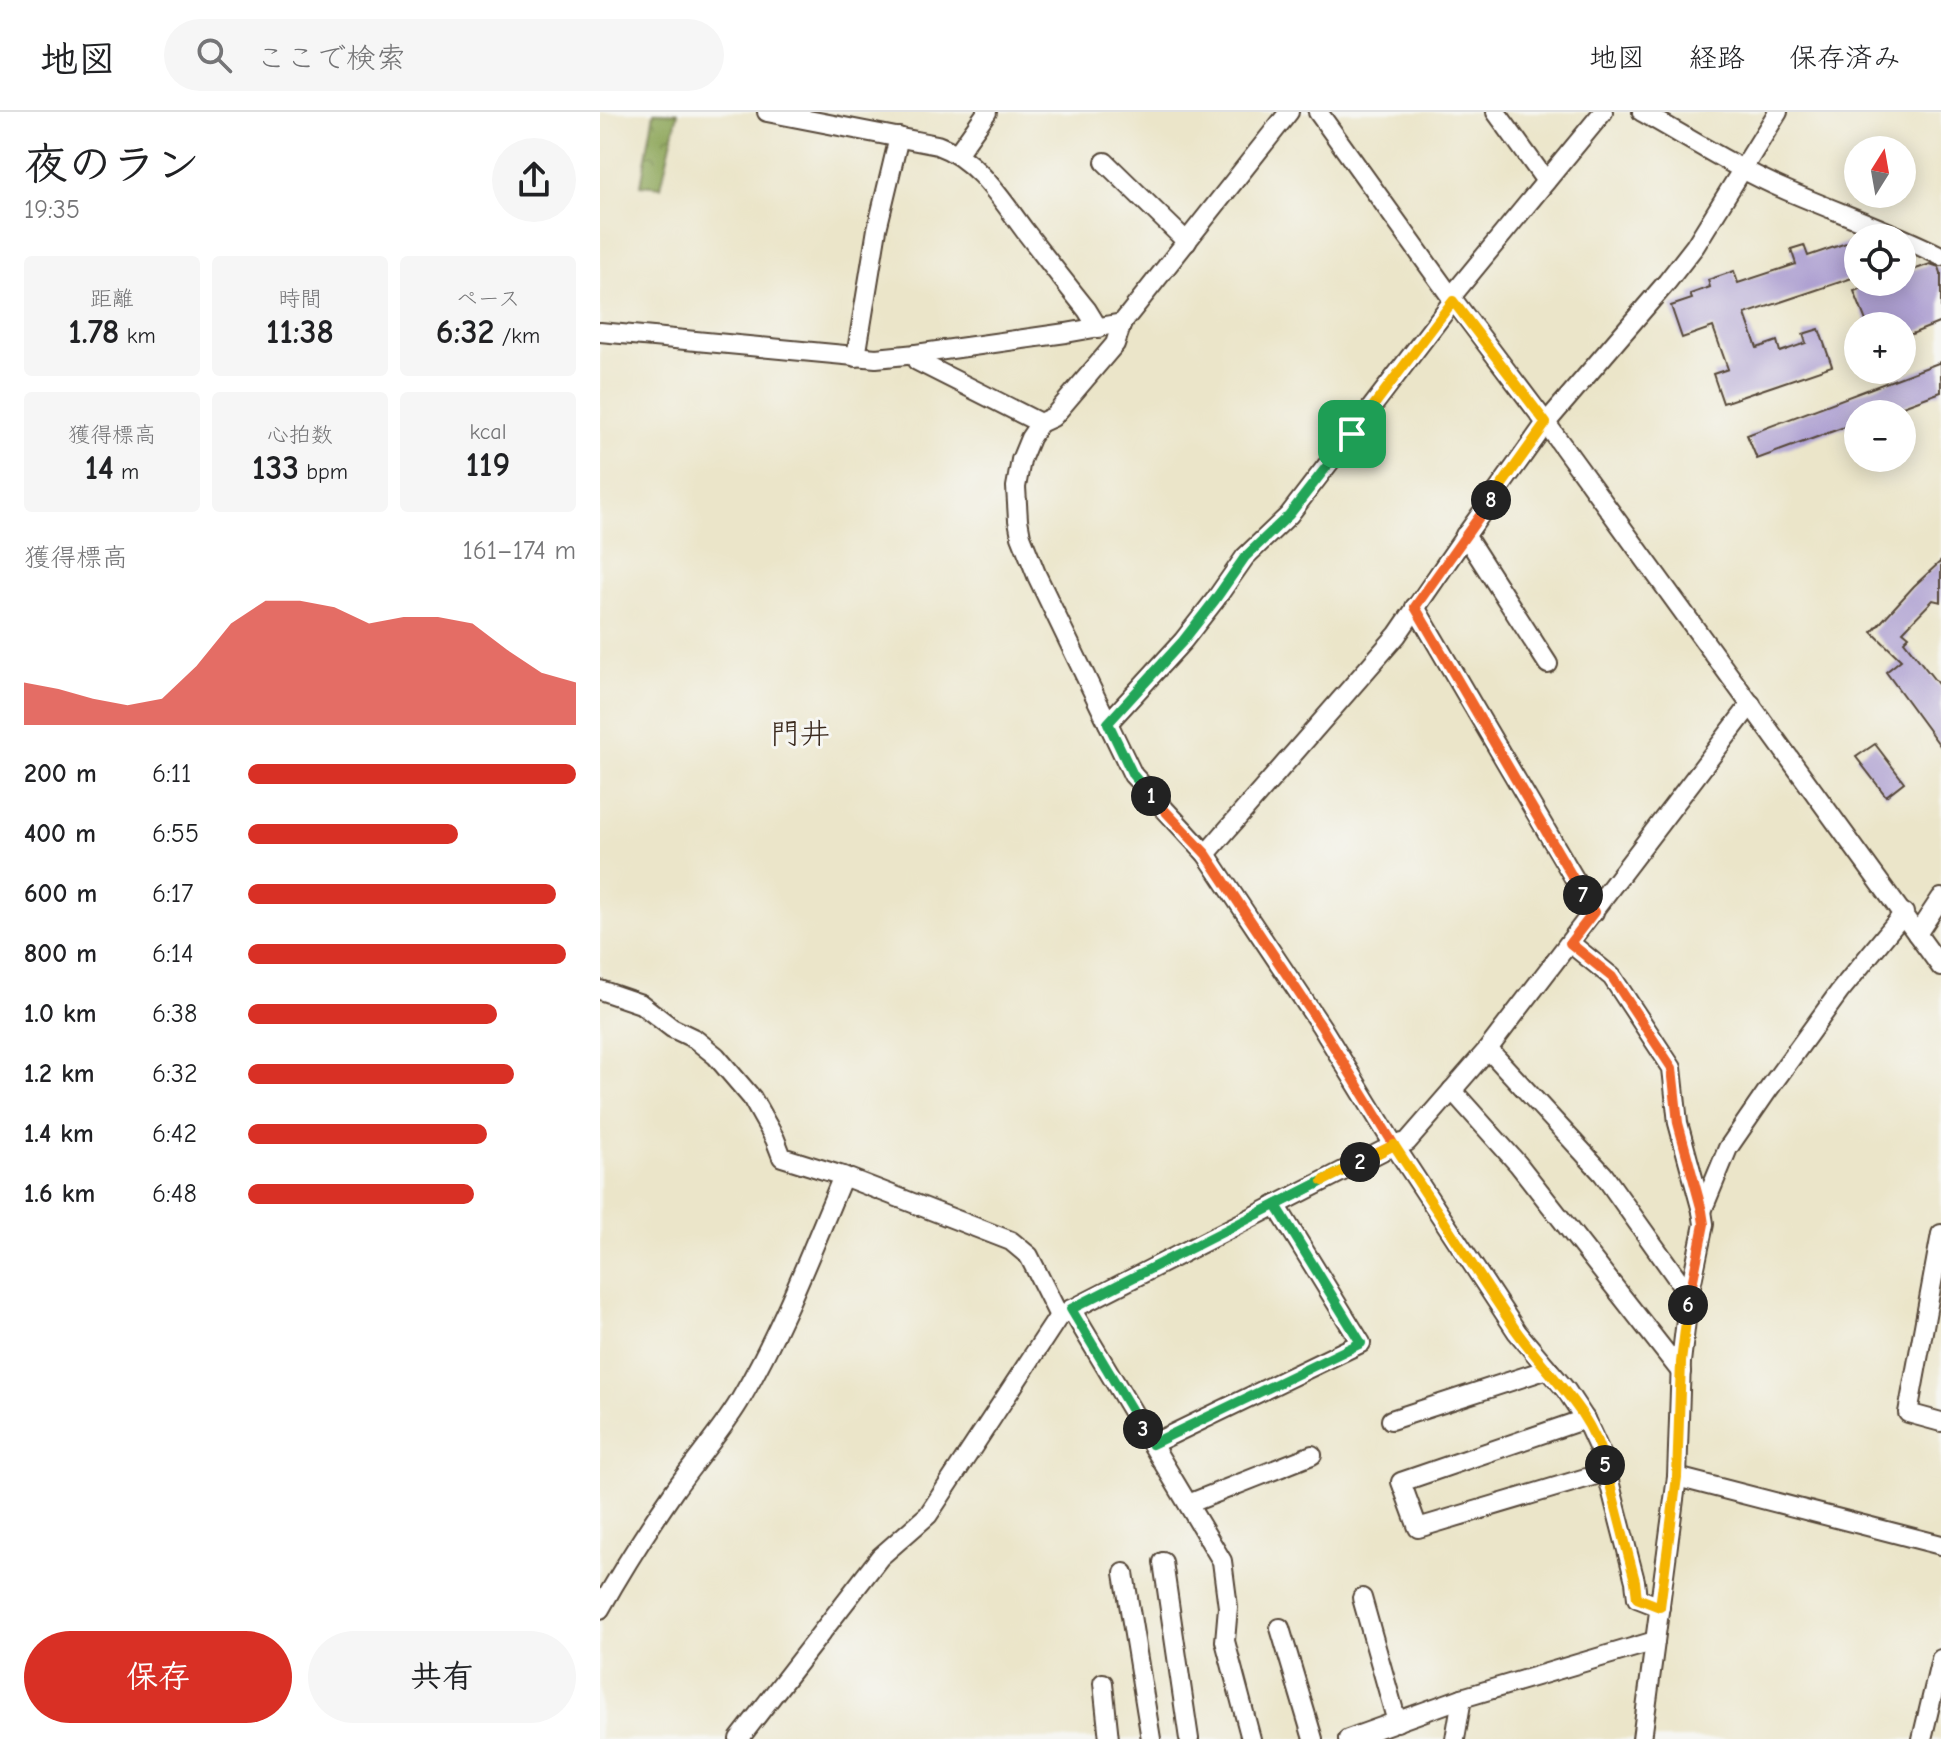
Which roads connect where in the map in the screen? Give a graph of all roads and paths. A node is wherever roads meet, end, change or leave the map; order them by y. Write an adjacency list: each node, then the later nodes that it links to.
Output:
1 (767, 112): 9 (street)
2 (987, 112): 11 (street)
3 (1289, 112): 15 (street)
4 (1318, 112): 17 (street)
5 (1496, 112): 14 (street)
6 (1603, 112): 14 (street)
7 (1642, 112): 13 (street)
8 (1778, 112): 13 (street)
9 (862, 121): 10 (street)
10 (899, 137): 11 (street); 22 (street)
11 (957, 154): 19 (street)
12 (1105, 162): 15 (street)
13 (1743, 170): 16 (street); 24 (street)
14 (1546, 181): 17 (street)
15 (1187, 242): 18 (street)
16 (1941, 256)
17 (1452, 299): 24 (street); 29 (street)
18 (1122, 323): 19 (street); 23 (street)
19 (1098, 328): 21 (street)
20 (600, 332): 22 (street)
21 (916, 354): 22 (street); 23 (street)
22 (856, 357)
23 (1040, 423): 29 (street)
24 (1546, 423): 25 (street); 28 (street)
25 (1465, 535): 26 (street); 27 (street)
26 (1415, 607): 30 (street); 32 (street)
27 (1548, 664)
28 (1751, 704): 32 (street); 33 (street)
29 (1108, 723): 30 (street)
30 (1206, 854): 40 (street)
31 (1941, 898): 34 (street)
32 (1594, 912): 35 (street)
33 (1904, 913): 34 (street); 43 (street)
34 (1917, 934): 36 (street)
35 (1570, 943): 38 (street); 43 (street)
36 (1941, 967)
37 (600, 990): 41 (street)
38 (1488, 1049): 39 (street); 45 (street)
39 (1452, 1090): 40 (street); 48 (street)
40 (1394, 1145): 42 (street); 47 (street)
41 (843, 1176): 46 (street); 62 (street)
42 (1276, 1205): 46 (street); 52 (street)
43 (1702, 1211): 45 (street)
44 (1941, 1234): 51 (street)
45 (1689, 1295): 48 (street)
46 (1065, 1313): 52 (street); 69 (street)
47 (1548, 1369): 49 (street); 50 (street)
48 (1681, 1372): 55 (street)
49 (1585, 1419): 54 (street); 54 (street)
50 (1391, 1420)
51 (1941, 1422)
52 (1152, 1444): 56 (street)
53 (1312, 1455): 56 (street)
54 (1606, 1472): 61 (street)
55 (1677, 1477): 57 (street); 61 (street)
56 (1188, 1504): 73 (street)
57 (1941, 1545)
58 (1163, 1562): 72 (street)
59 (1124, 1573): 71 (street)
60 (1362, 1598): 68 (street)
61 (1660, 1607): 64 (street)
62 (600, 1609)
63 (1280, 1628): 74 (street)
64 (1655, 1641): 67 (street); 77 (street)
65 (1941, 1659): 78 (street)
66 (1103, 1683): 70 (street)
67 (1462, 1698): 68 (street); 76 (street)
68 (1397, 1722): 75 (street)
69 (739, 1739)
70 (1109, 1739)
71 (1151, 1739)
72 (1189, 1739)
73 (1251, 1739)
74 (1313, 1739)
75 (1348, 1739)
76 (1455, 1739)
77 (1642, 1739)
78 (1922, 1739)

